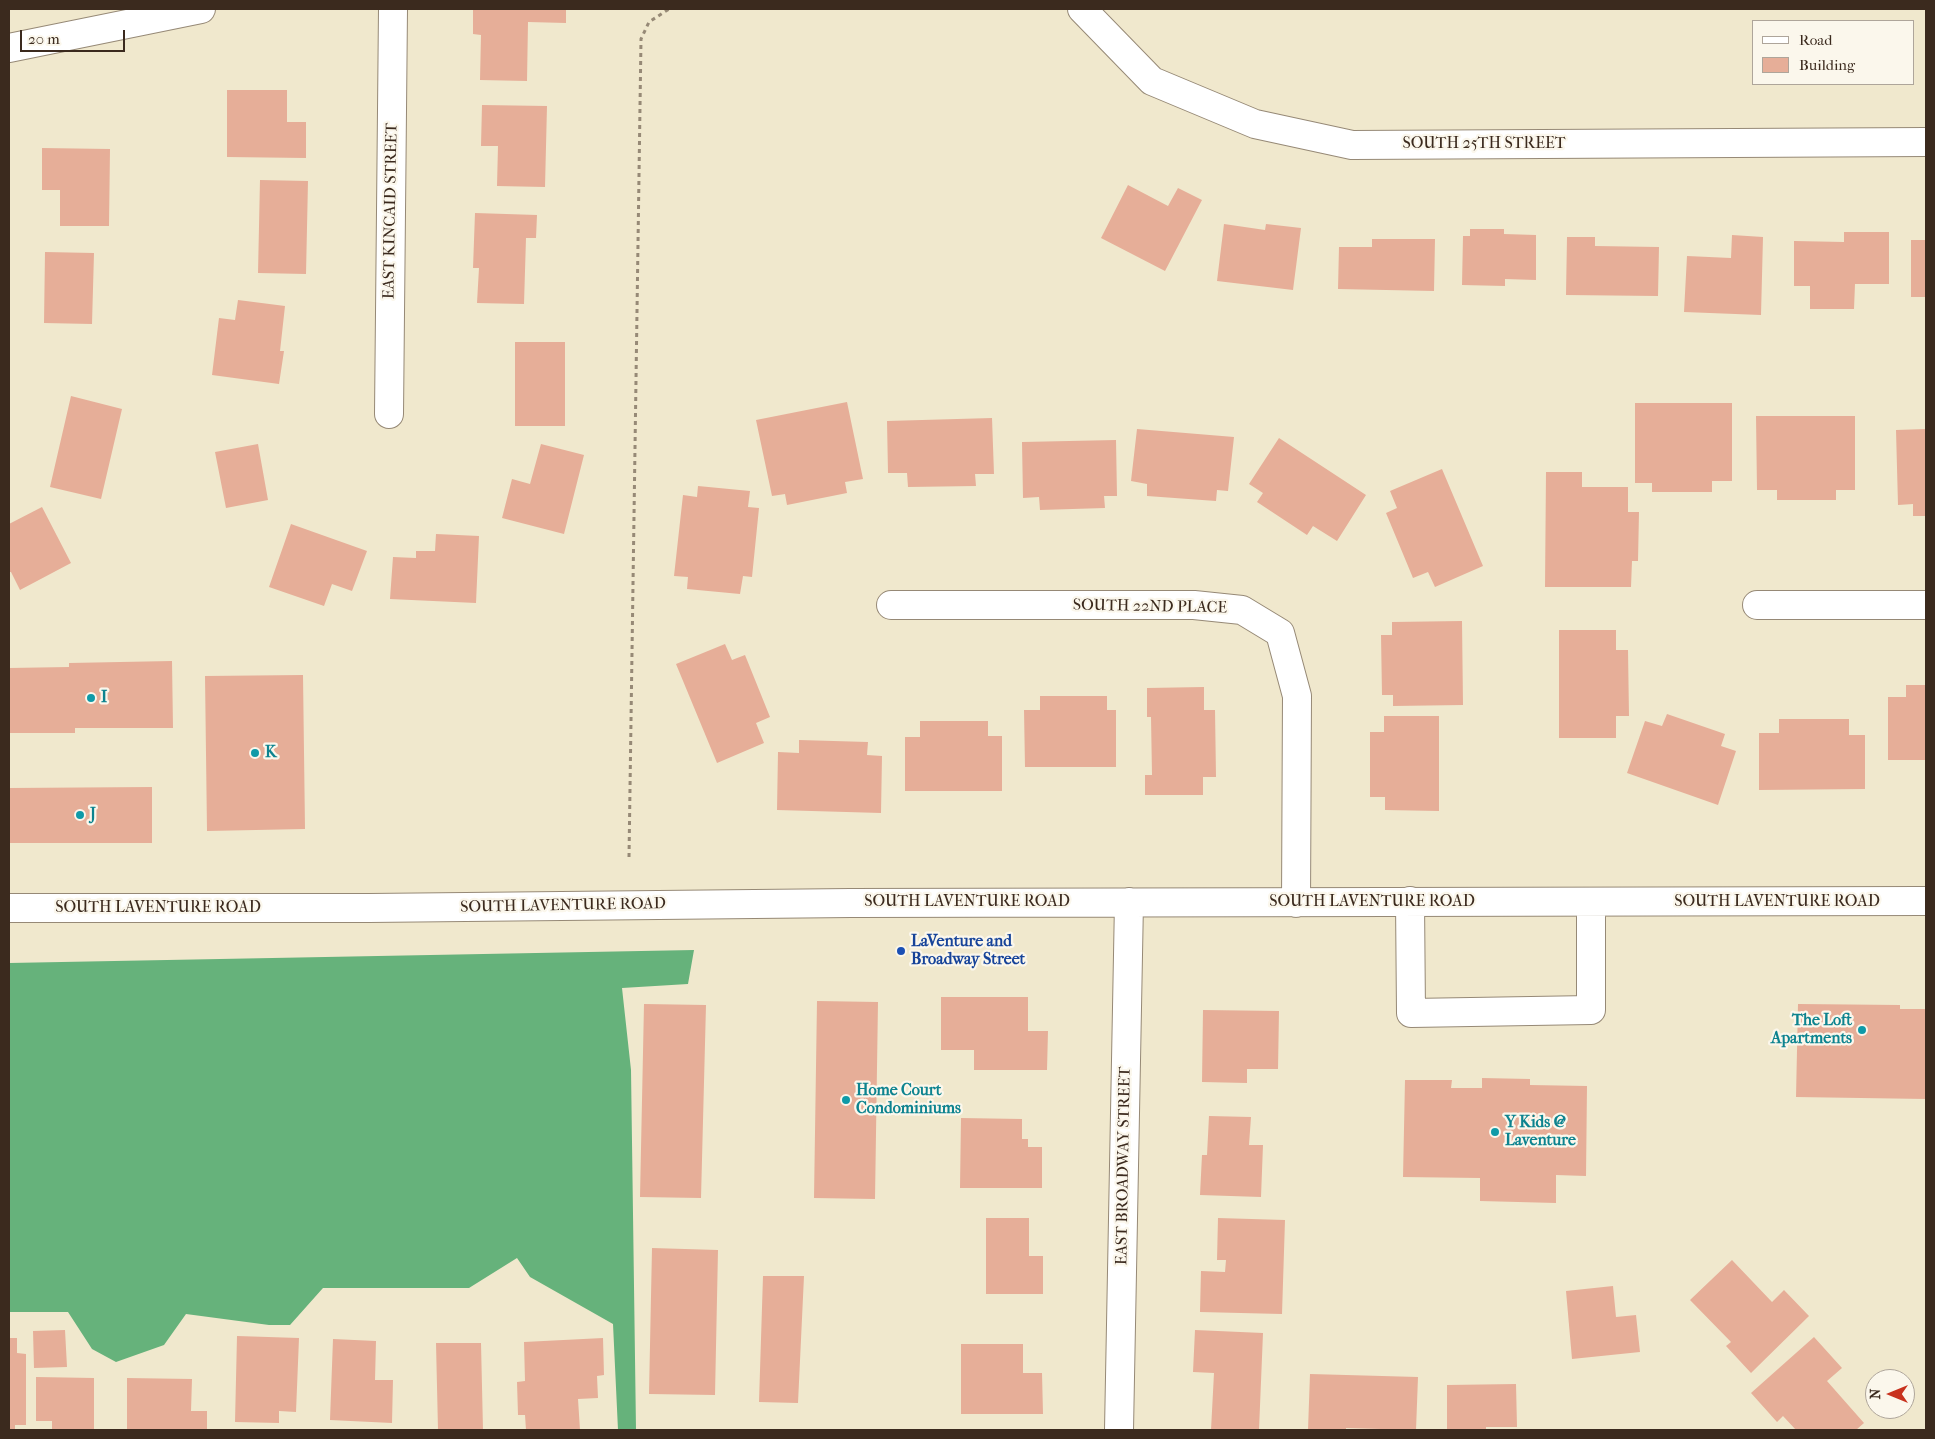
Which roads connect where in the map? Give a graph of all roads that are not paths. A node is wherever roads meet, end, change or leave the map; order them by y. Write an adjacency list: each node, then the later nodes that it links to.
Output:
1 (201, 9): 4 (street)
2 (393, 9): 6 (street, EAST KINCAID STREET)
3 (1082, 9): 5 (street, SOUTH 25TH STREET)
4 (9, 48)
5 (1926, 142)
6 (389, 414)
7 (891, 605): 14 (street, SOUTH 22ND PLACE)
8 (1757, 605): 9 (street)
9 (1926, 605)
10 (1410, 901): 12 (street, SOUTH LAVENTURE ROAD); 12 (street); 14 (street, SOUTH LAVENTURE ROAD)
11 (1128, 902): 14 (street, SOUTH LAVENTURE ROAD); 15 (street, SOUTH LAVENTURE ROAD); 16 (street, EAST BROADWAY STREET)
12 (1591, 902): 13 (street, SOUTH LAVENTURE ROAD)
13 (1926, 902)
14 (1296, 903)
15 (9, 908)
16 (1119, 1430)

